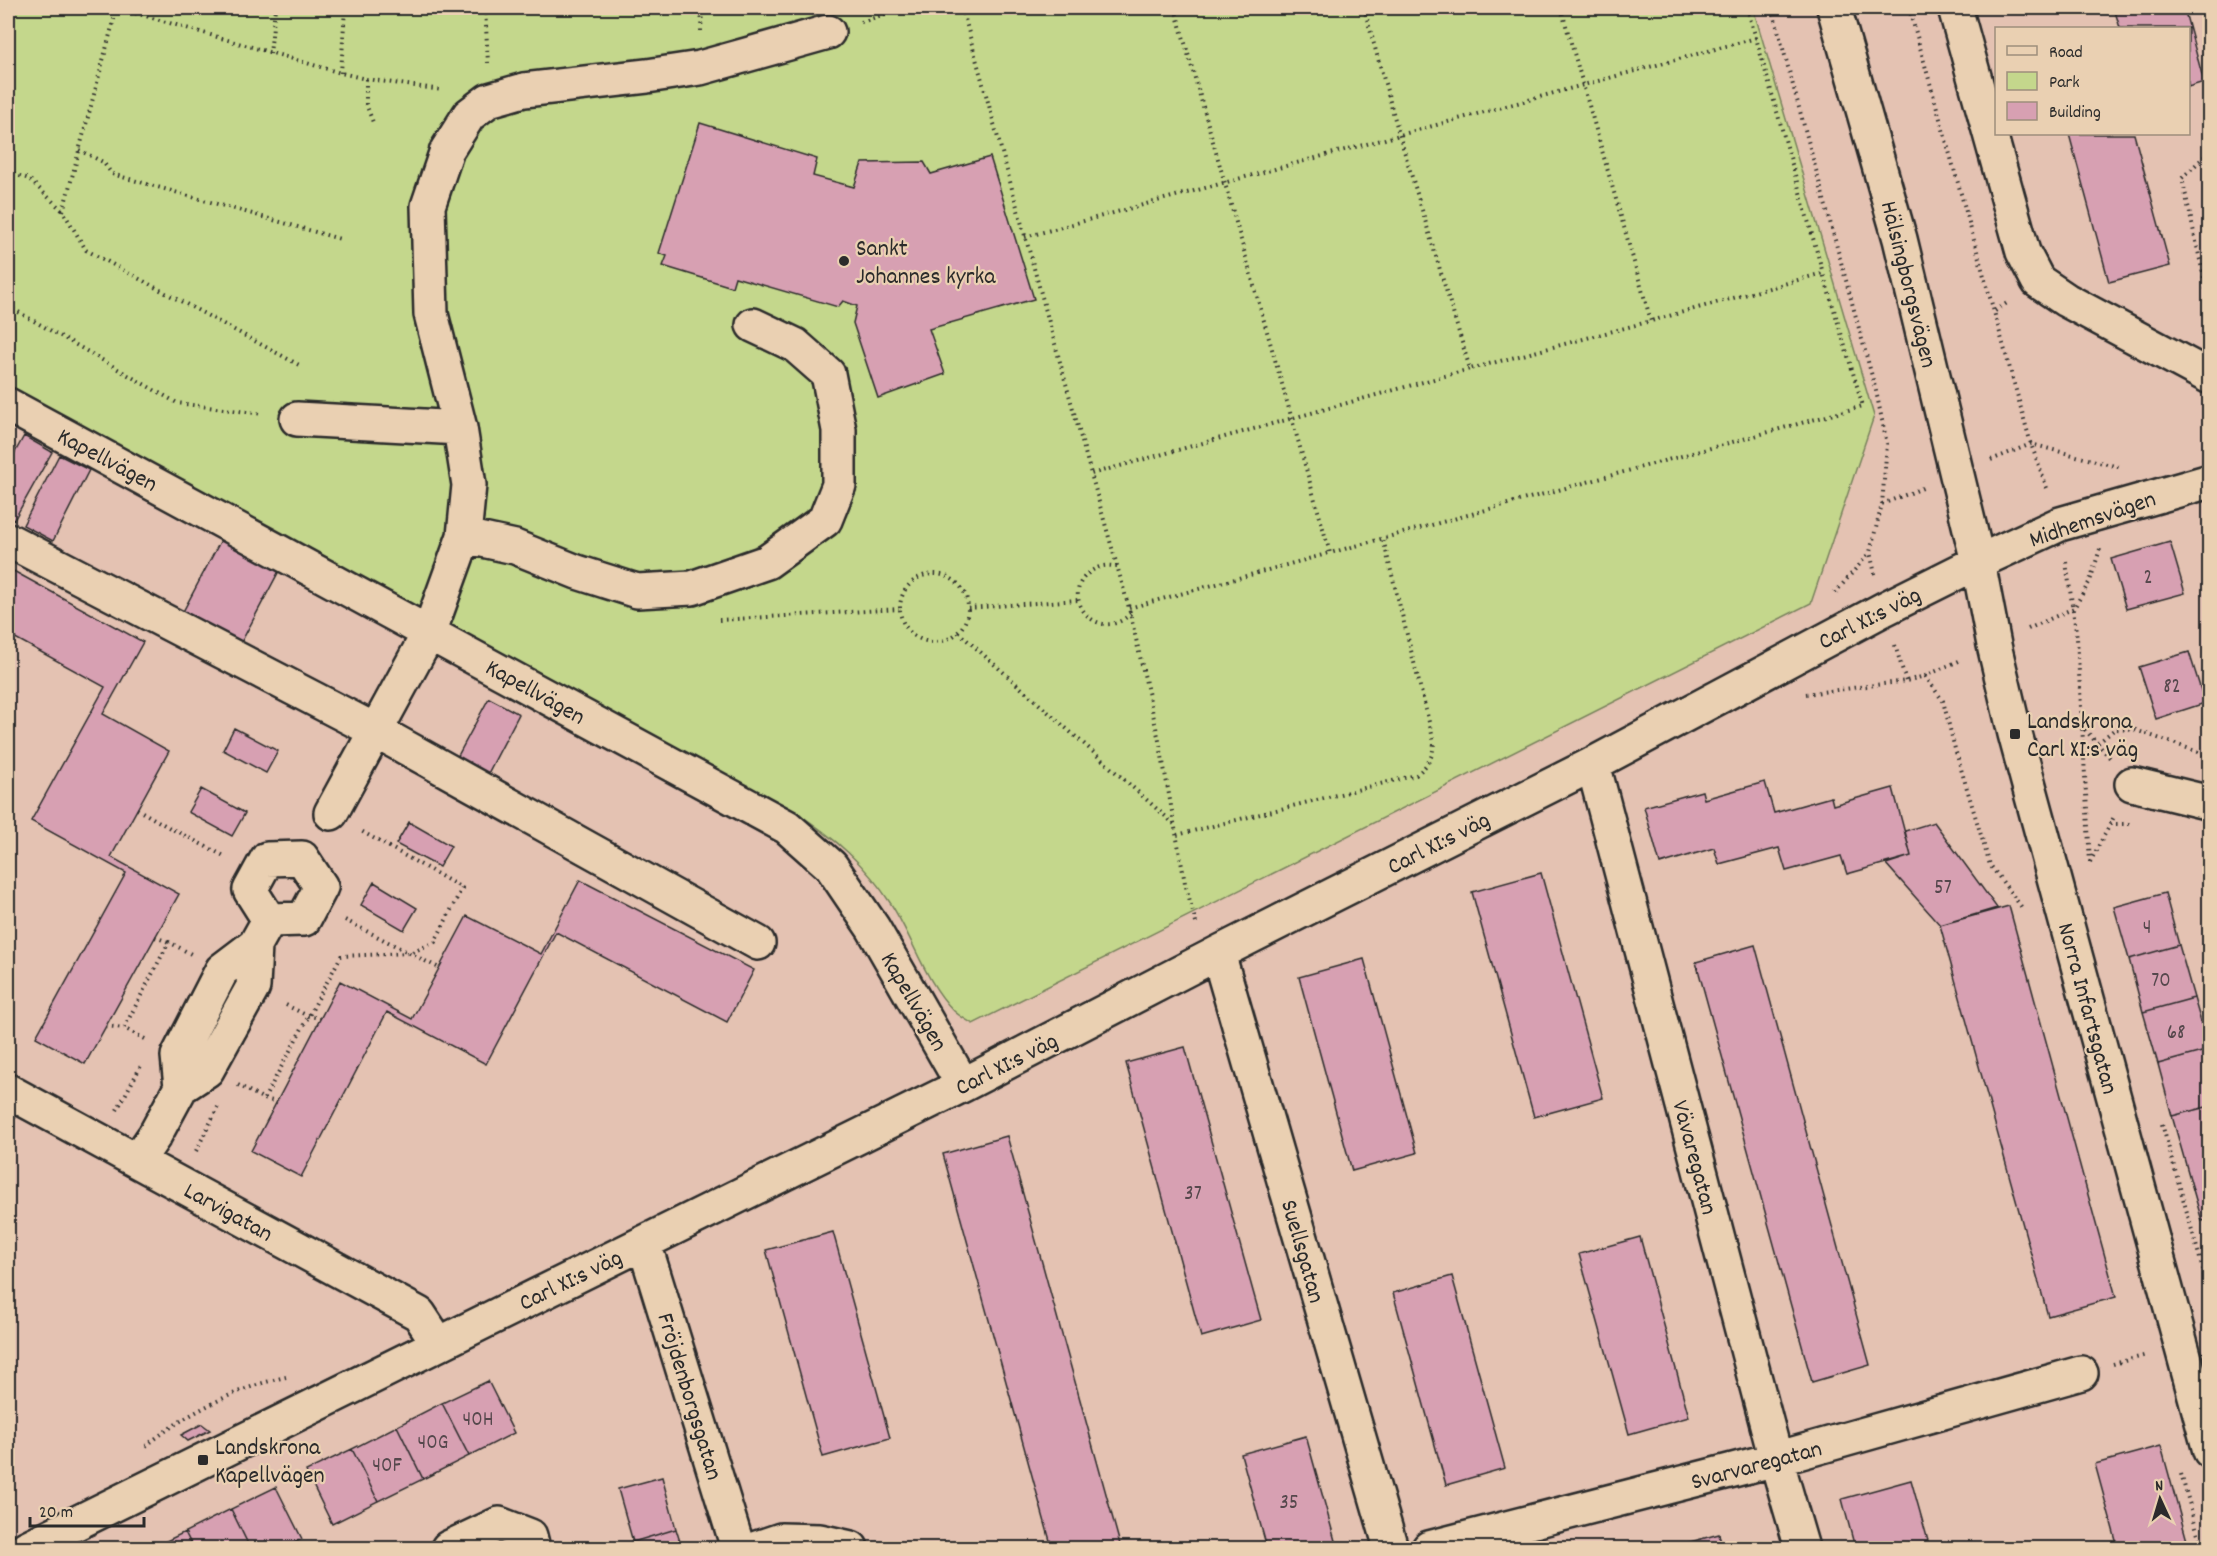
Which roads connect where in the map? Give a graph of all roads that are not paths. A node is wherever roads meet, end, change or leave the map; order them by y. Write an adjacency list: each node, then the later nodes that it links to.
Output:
1 (1834, 8): 12 (street, Hälsingborgsvägen)
2 (1956, 8): 5 (street)
3 (828, 32): 8 (street)
4 (753, 325): 10 (street)
5 (2210, 377)
6 (8, 405): 13 (street, Kapellvägen)
7 (297, 418): 8 (street)
8 (460, 428): 10 (street)
9 (2210, 481): 12 (street, Midhemsvägen)
10 (464, 536): 13 (street)
11 (8, 540): 14 (street)
12 (1978, 562): 15 (street, Carl XI:s väg); 29 (street, Norra Infartsgatan)
13 (429, 633): 14 (street); 23 (street, Kapellvägen)
14 (376, 731): 18 (street); 20 (street)
15 (1593, 764): 21 (street, Carl XI:s väg); 30 (street, Vävaregatan)
16 (2132, 784): 17 (street)
17 (2210, 803)
18 (331, 813)
19 (262, 932): 19 (street); 22 (street); 22 (street)
20 (758, 943)
21 (1218, 953): 23 (street, Carl XI:s väg); 37 (street, Suellsgatan)
22 (171, 1062): 25 (street)
23 (963, 1085): 26 (street, Carl XI:s väg)
24 (8, 1091): 25 (street, Larvigatan)
25 (137, 1161): 27 (street, Larvigatan)
26 (644, 1243): 27 (street, Carl XI:s väg); 34 (street, Fröjdenborgsgatan)
27 (438, 1343): 31 (street, Carl XI:s väg)
28 (2081, 1372): 30 (street, Svarvaregatan)
29 (2210, 1451)
30 (1776, 1459): 38 (street, Svarvaregatan); 39 (street, Vävaregatan)
31 (26, 1548)
32 (448, 1548): 33 (street)
33 (533, 1548)
34 (738, 1548)
35 (757, 1548): 36 (street)
36 (851, 1548)
37 (1391, 1548)
38 (1429, 1548)
39 (1802, 1548)

